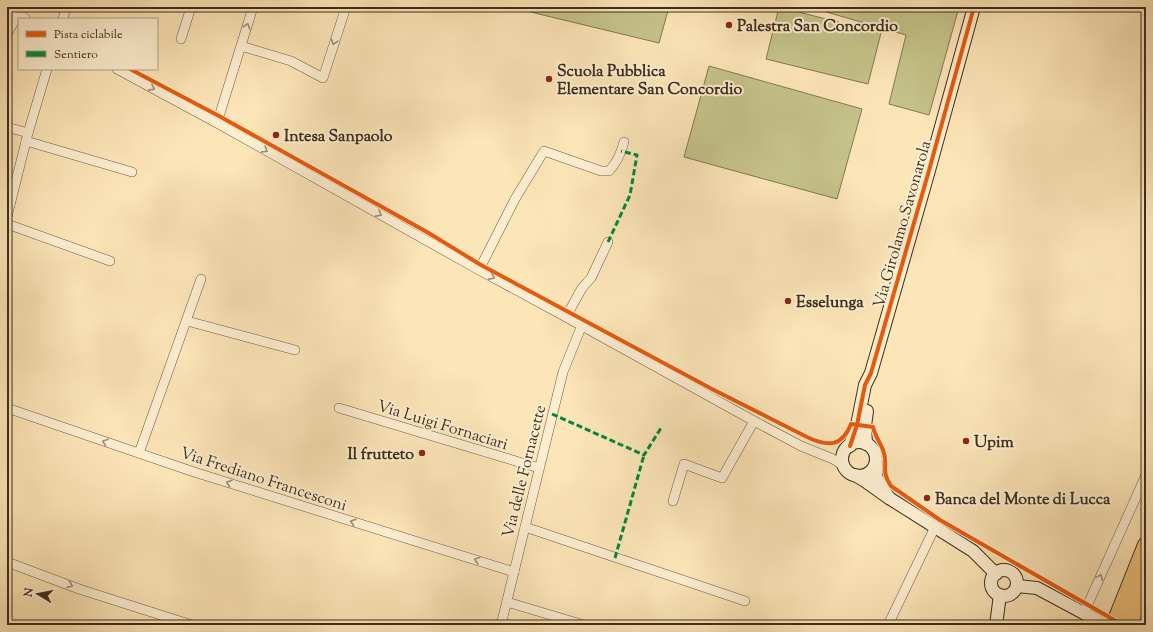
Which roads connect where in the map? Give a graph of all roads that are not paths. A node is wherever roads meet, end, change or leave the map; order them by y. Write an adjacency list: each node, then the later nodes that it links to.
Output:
1 (66, 7): 8 (street)
2 (191, 7): 11 (street)
3 (253, 7): 12 (street, one-way to 3)
4 (346, 7): 12 (street, one-way to 12)
5 (974, 7): 30 (street, Via Girolamo Savonarola)
6 (7, 8): 7 (street)
7 (22, 17)
8 (63, 18)
9 (18, 22): 10 (street)
10 (7, 34)
11 (181, 39)
12 (241, 46): 15 (street)
13 (47, 70): 17 (street)
14 (119, 70): 15 (street, one-way to 15)
15 (217, 123): 24 (street, one-way to 24)
16 (7, 127): 17 (street)
17 (27, 137): 19 (street); 20 (street)
18 (624, 142): 24 (street)
19 (132, 172)
20 (7, 217)
21 (7, 224): 23 (street)
22 (608, 242): 26 (street)
23 (110, 261)
24 (479, 270): 26 (street, one-way to 26)
25 (201, 279): 27 (street)
26 (566, 316): 28 (street)
27 (187, 321): 29 (street); 36 (street)
28 (582, 325): 33 (street); 39 (street, Via delle Fornacette)
29 (295, 350)
30 (871, 372): 34 (street, Via Girolamo Savonarola); 35 (street, Via Girolamo Savonarola)
31 (7, 408): 36 (street, Via Frediano Francesconi, one-way to 31)
32 (338, 408): 39 (street, Via Luigi Fornaciari)
33 (754, 421): 38 (street); 43 (street)
34 (866, 444): 35 (street); 37 (street)
35 (850, 446): 38 (street)
36 (139, 453): 48 (street, Via Frediano Francesconi, one-way to 36)
37 (876, 464): 40 (street); 42 (street)
38 (844, 466): 40 (street)
39 (539, 468): 44 (street, Via delle Fornacette)
40 (855, 475): 42 (street)
41 (1146, 476): 55 (street, one-way to 41)
42 (889, 498): 45 (street)
43 (673, 501)
44 (525, 527): 48 (street, Via delle Fornacette); 53 (street)
45 (935, 527): 49 (street); 60 (street)
46 (1146, 546): 56 (highway)
47 (7, 562): 57 (street, one-way to 57)
48 (514, 572): 54 (street, Via delle Fornacette)
49 (996, 574): 51 (street); 52 (street)
50 (1146, 584): 56 (highway)
51 (1017, 586): 52 (street); 55 (street)
52 (1000, 595): 61 (street)
53 (745, 601)
54 (507, 602): 58 (street, Via delle Fornacette); 59 (street)
55 (1084, 613): 62 (street)
56 (1128, 616): 63 (highway)
57 (192, 625)
58 (501, 625)
59 (584, 625)
60 (888, 625)
61 (996, 625)
62 (1106, 625)
63 (1114, 625)

